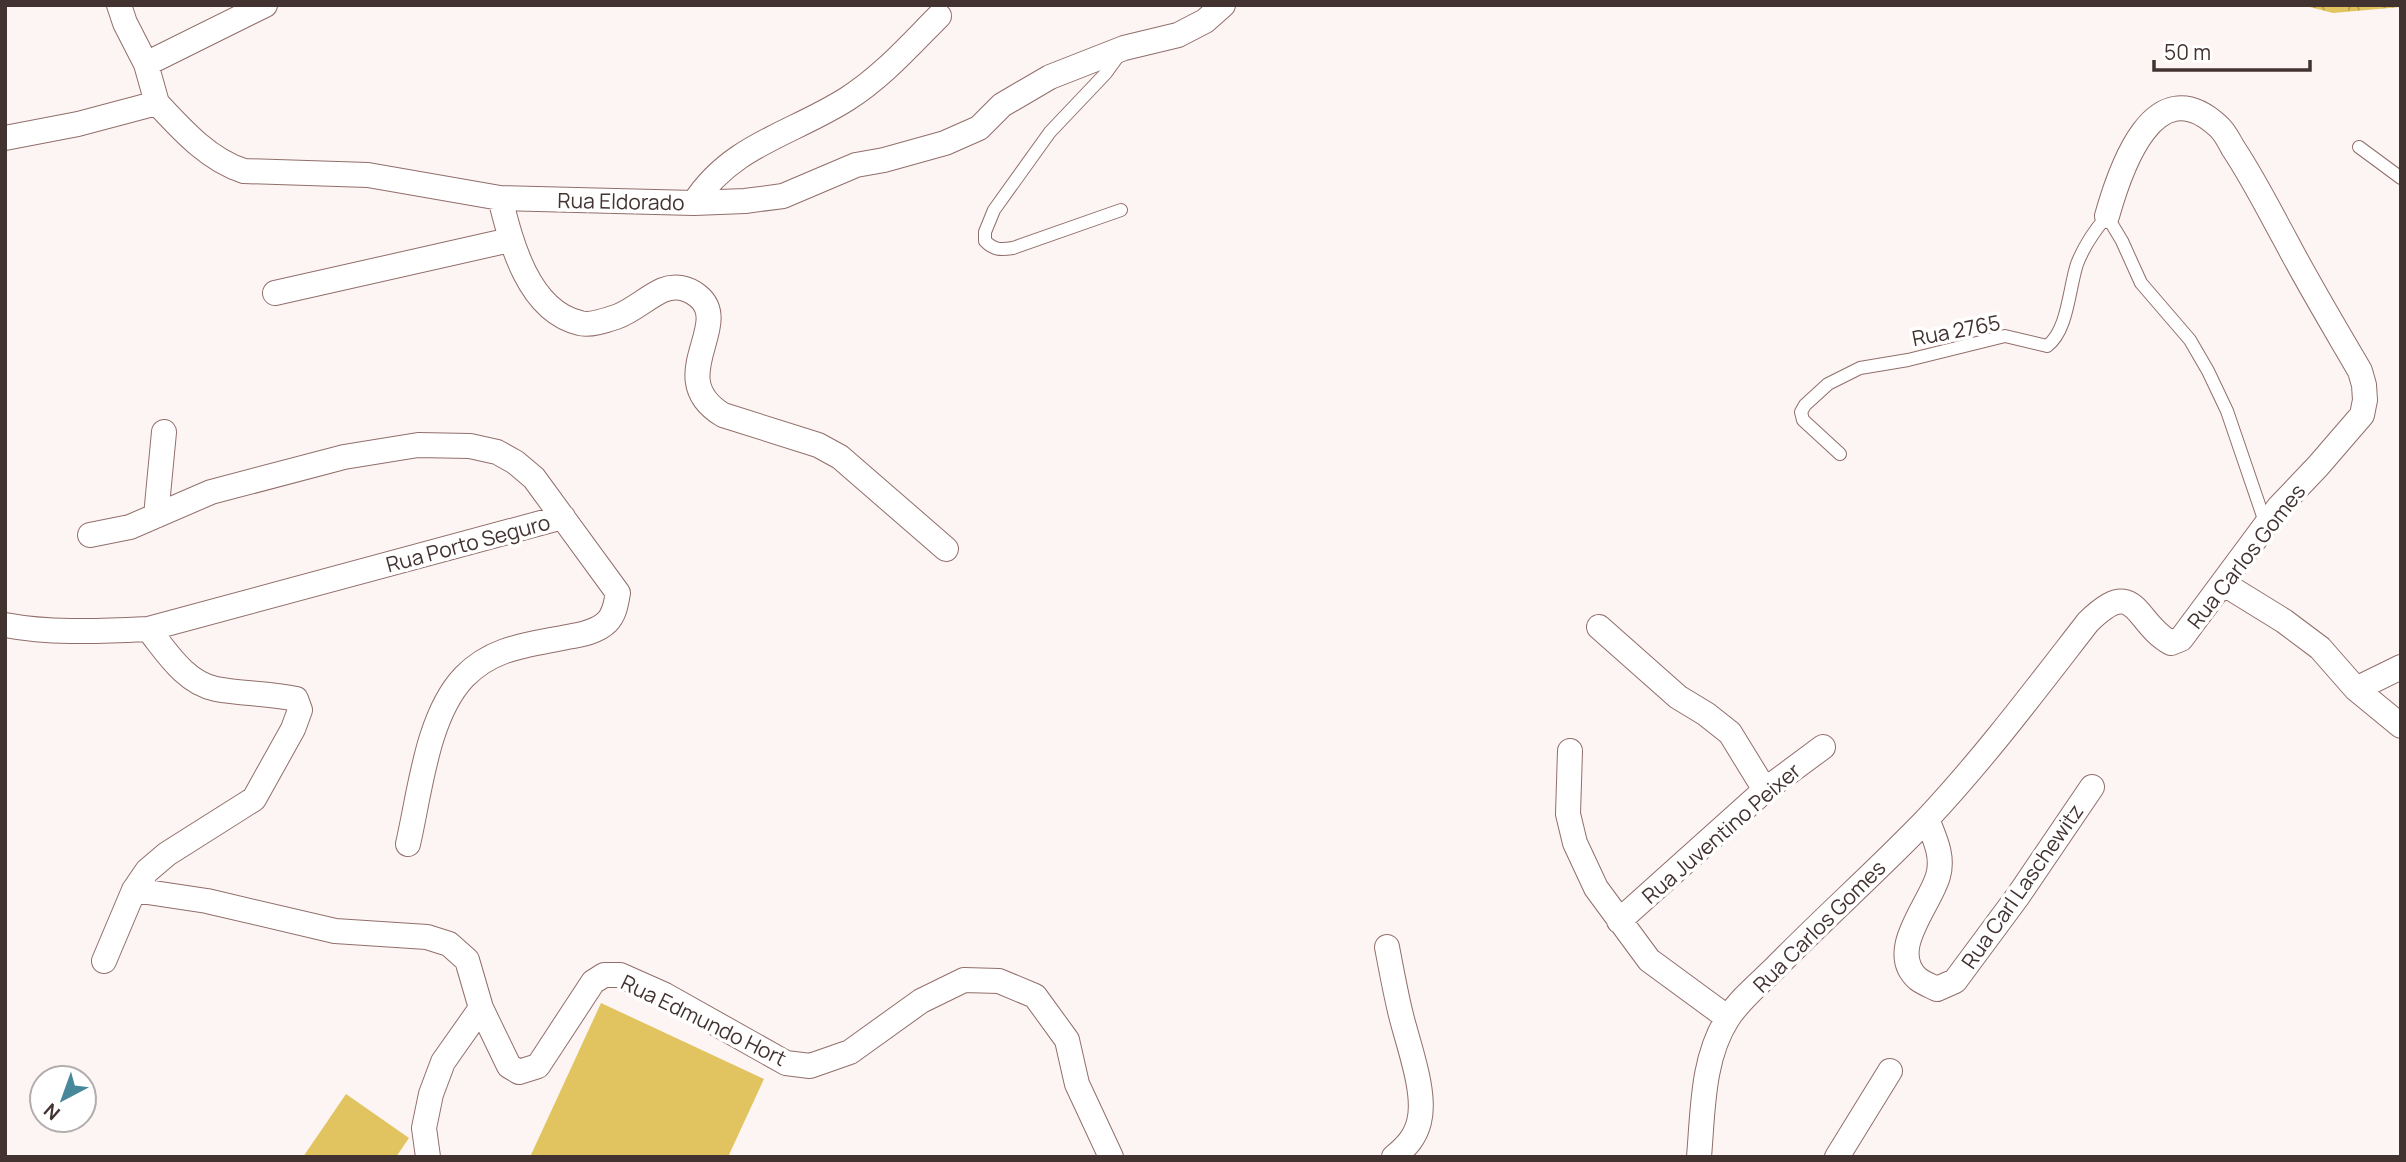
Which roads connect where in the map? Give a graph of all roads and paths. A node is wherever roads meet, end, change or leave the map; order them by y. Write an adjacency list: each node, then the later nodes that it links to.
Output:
1 (119, 5): 6 (street)
2 (1223, 5): 5 (street, Rua Eldorado)
3 (254, 8): 6 (street)
4 (939, 16): 12 (street)
5 (1124, 48): 12 (street, Rua Eldorado); 13 (lane)
6 (146, 64): 7 (street)
7 (157, 103): 8 (street); 11 (street, Rua Eldorado)
8 (5, 138)
9 (2359, 147): 10 (lane)
10 (2401, 178)
11 (500, 198): 12 (street, Rua Eldorado); 15 (street)
12 (694, 203)
13 (1121, 210)
14 (2107, 216): 18 (lane, Rua 2765); 21 (lane); 21 (street, Rua Carlos Gomes)
15 (510, 240): 16 (street); 23 (street)
16 (275, 293)
17 (164, 432): 19 (street)
18 (1840, 454)
19 (156, 516): 20 (street); 22 (street)
20 (563, 517): 27 (street, Rua Porto Seguro); 36 (street, Rua Porto Seguro)
21 (2267, 526): 24 (street, Rua Carlos Gomes)
22 (90, 535)
23 (946, 549)
24 (2224, 583): 29 (street); 35 (street, Rua Carlos Gomes)
25 (5, 625): 27 (street, Rua Porto Seguro)
26 (1599, 627): 34 (street)
27 (148, 629): 37 (street)
28 (2401, 667): 29 (street)
29 (2356, 689): 30 (street)
30 (2401, 726)
31 (1823, 747): 34 (street, Rua Juventino Peixer)
32 (1570, 751): 38 (street)
33 (2092, 787): 35 (street, Rua Carl Laschewitz)
34 (1765, 790): 38 (street, Rua Juventino Peixer)
35 (1927, 819): 42 (street, Rua Carlos Gomes)
36 (408, 844)
37 (134, 890): 40 (street); 41 (street, Rua Edmundo Hort)
38 (1619, 920): 42 (street)
39 (1387, 947): 46 (street)
40 (104, 961)
41 (481, 1008): 44 (street); 45 (street, Rua Edmundo Hort)
42 (1728, 1018): 47 (street, Rua Carlos Gomes)
43 (1891, 1071): 48 (street)
44 (428, 1157)
45 (1111, 1157)
46 (1394, 1157)
47 (1699, 1157)
48 (1837, 1157)

